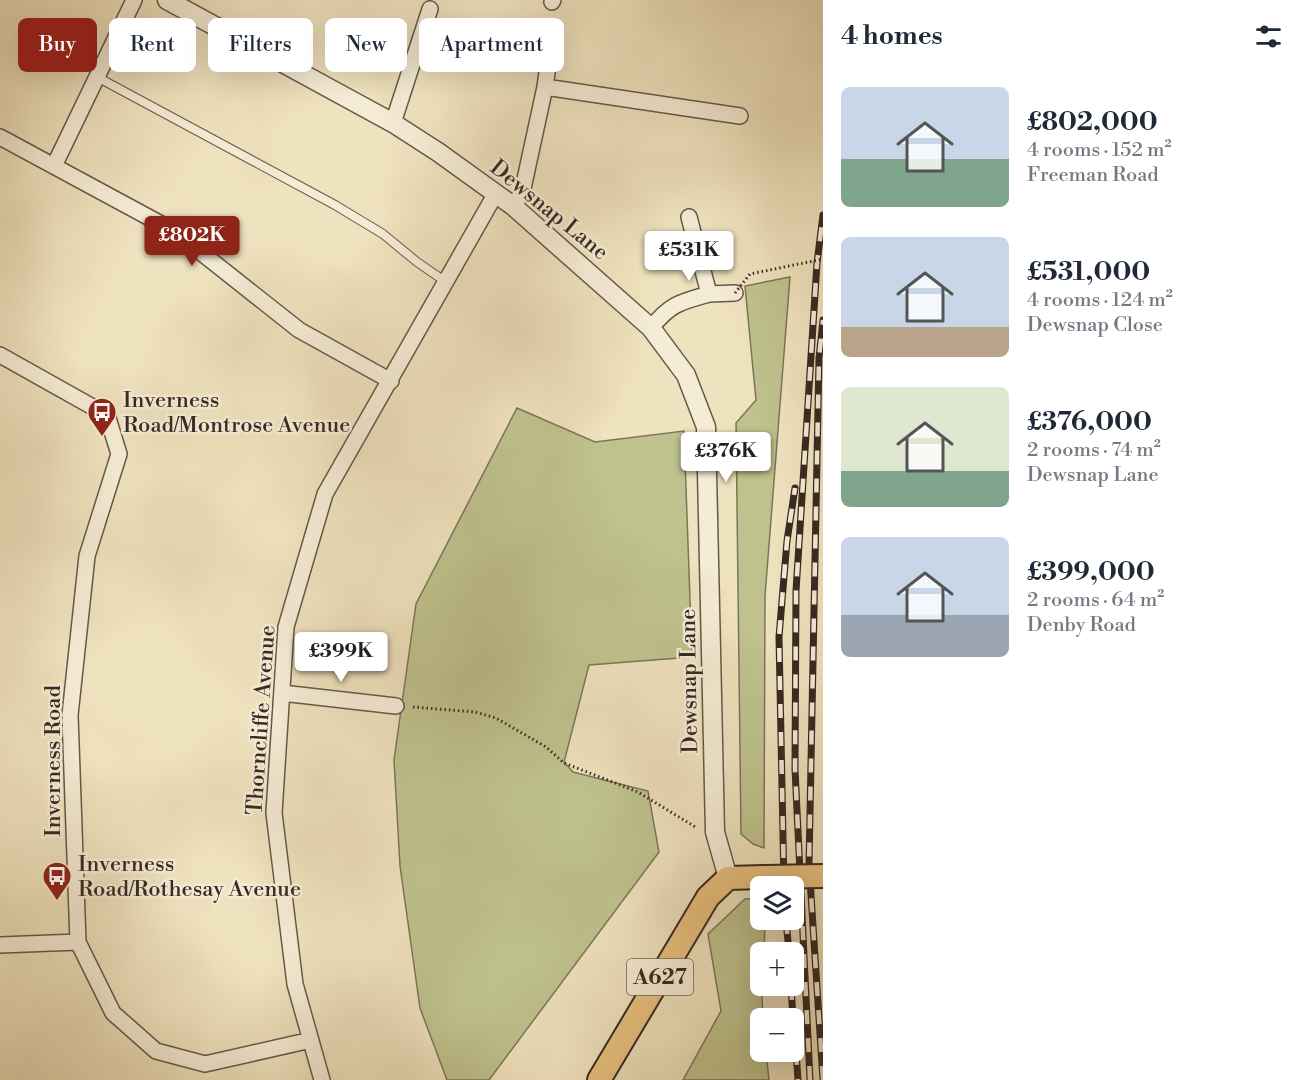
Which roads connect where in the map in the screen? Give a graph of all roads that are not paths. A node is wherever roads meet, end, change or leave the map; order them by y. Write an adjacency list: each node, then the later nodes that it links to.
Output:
1 (134, 0): 5 (street)
2 (167, 0): 8 (street, Dewsnap Lane)
3 (430, 9): 8 (street)
4 (547, 72): 6 (street)
5 (97, 76): 10 (street); 14 (lane)
6 (545, 87): 7 (street); 12 (street)
7 (740, 116)
8 (393, 123): 11 (street, Dewsnap Lane)
9 (0, 136): 10 (street)
10 (54, 165): 19 (street)
11 (496, 193): 12 (street, Dewsnap Lane); 14 (street, Thorncliffe Avenue)
12 (513, 206): 17 (street, Dewsnap Lane)
13 (689, 217): 15 (street)
14 (446, 282): 19 (street, Thorncliffe Avenue)
15 (709, 294): 16 (street); 17 (street)
16 (735, 294)
17 (651, 328): 23 (street, Dewsnap Lane)
18 (0, 355): 24 (street, Inverness Road)
19 (391, 381): 20 (street, Thorncliffe Avenue)
20 (282, 693): 21 (street); 26 (street, Thorncliffe Avenue)
21 (396, 706)
22 (823, 876): 23 (main road, bridge)
23 (728, 878): 28 (main road, A627)
24 (78, 942): 25 (street); 26 (street, Inverness Road)
25 (0, 945)
26 (310, 1040): 27 (street, Thorncliffe Avenue)
27 (322, 1080)
28 (599, 1080)

